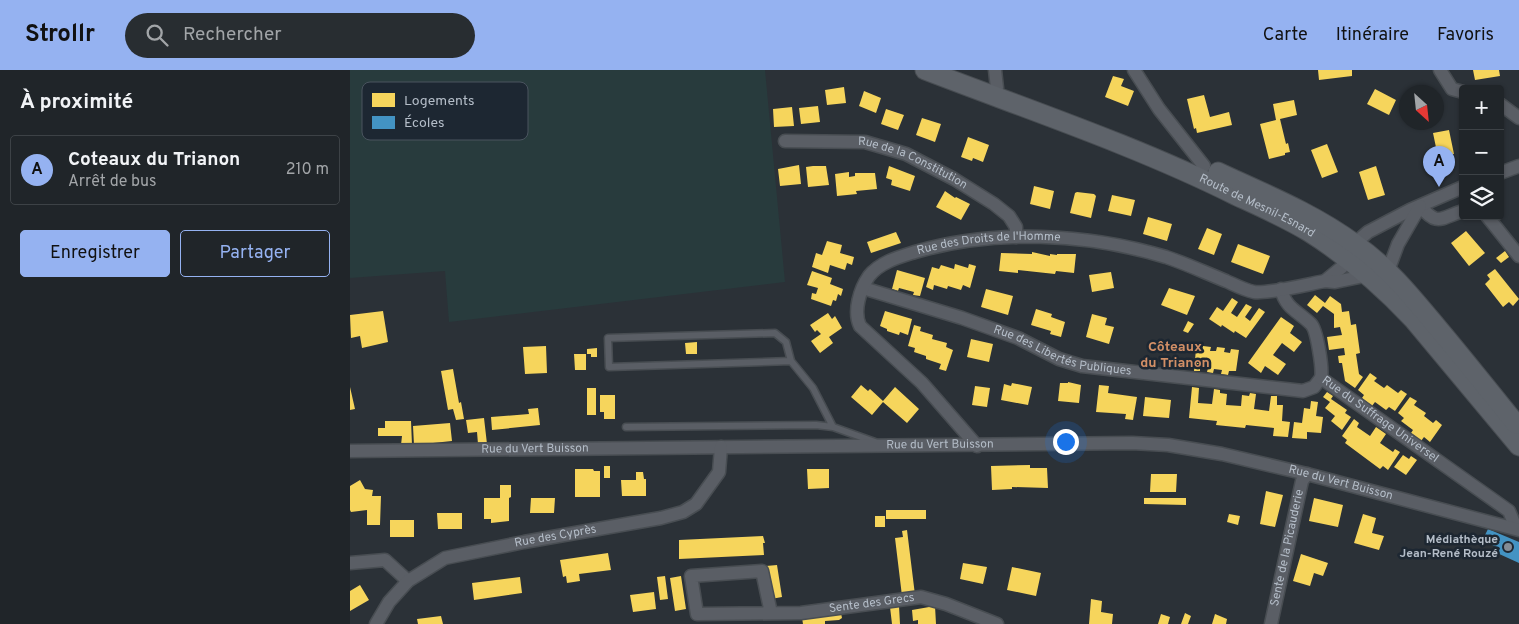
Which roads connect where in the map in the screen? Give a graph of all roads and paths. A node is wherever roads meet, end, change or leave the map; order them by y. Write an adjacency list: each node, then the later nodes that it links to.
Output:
1 (924, 70): 18 (main road, Route de Mesnil-Esnard)
2 (1134, 70): 10 (street)
3 (1440, 70): 6 (street)
4 (956, 71): 5 (main road, Route de Mesnil-Esnard)
5 (996, 79): 10 (main road, Route de Mesnil-Esnard)
6 (1459, 91)
7 (1504, 107): 8 (street)
8 (1519, 118)
9 (785, 141): 17 (street, Rue de la Constitution)
10 (1204, 166): 18 (main road, Route de Mesnil-Esnard)
11 (1519, 166): 12 (street)
12 (1504, 172)
13 (1459, 189): 14 (street)
14 (1420, 206): 15 (street); 18 (street); 20 (street)
15 (1459, 213)
16 (1491, 220): 19 (street)
17 (1016, 237): 23 (street, Rue des Droits de l'Homme); 24 (street, Rue des Droits de l'Homme)
18 (1352, 252): 20 (main road, Route de Mesnil-Esnard); 21 (main road, Route de Mesnil-Esnard); 22 (street)
19 (1519, 256)
20 (1388, 270): 21 (street, Rue des Droits de l'Homme); 29 (main road, Route de Mesnil-Esnard)
21 (1368, 276): 22 (street, Rue des Droits de l'Homme); 31 (main road, Route de Mesnil-Esnard)
22 (1325, 281): 24 (street, Rue des Droits de l'Homme)
23 (863, 288): 26 (street, Rue des Libertés Publiques); 30 (street, Rue des Droits de l'Homme)
24 (1281, 288): 26 (street, Rue du Suffrage Universel)
25 (791, 361): 25 (lane); 28 (lane)
26 (1321, 378): 36 (street, Rue du Suffrage Universel)
27 (626, 427): 28 (lane)
28 (833, 427): 33 (lane)
29 (1519, 427)
30 (977, 446): 33 (street, Rue du Vert Buisson); 35 (street, Rue du Vert Buisson)
31 (1519, 446)
32 (721, 447): 33 (street, Rue du Vert Buisson); 34 (street, Rue du Vert Buisson); 38 (street, Rue des Cyprès)
33 (890, 447)
34 (350, 451)
35 (1307, 474): 36 (street, Rue du Vert Buisson); 42 (street, Sente de la Picauderie)
36 (1517, 529)
37 (350, 563): 38 (street)
38 (408, 581): 40 (street, Rue des Cyprès)
39 (771, 613): 39 (street, Sente des Grecs); 41 (street, Sente des Grecs)
40 (376, 624)
41 (997, 624)
42 (1271, 624)

